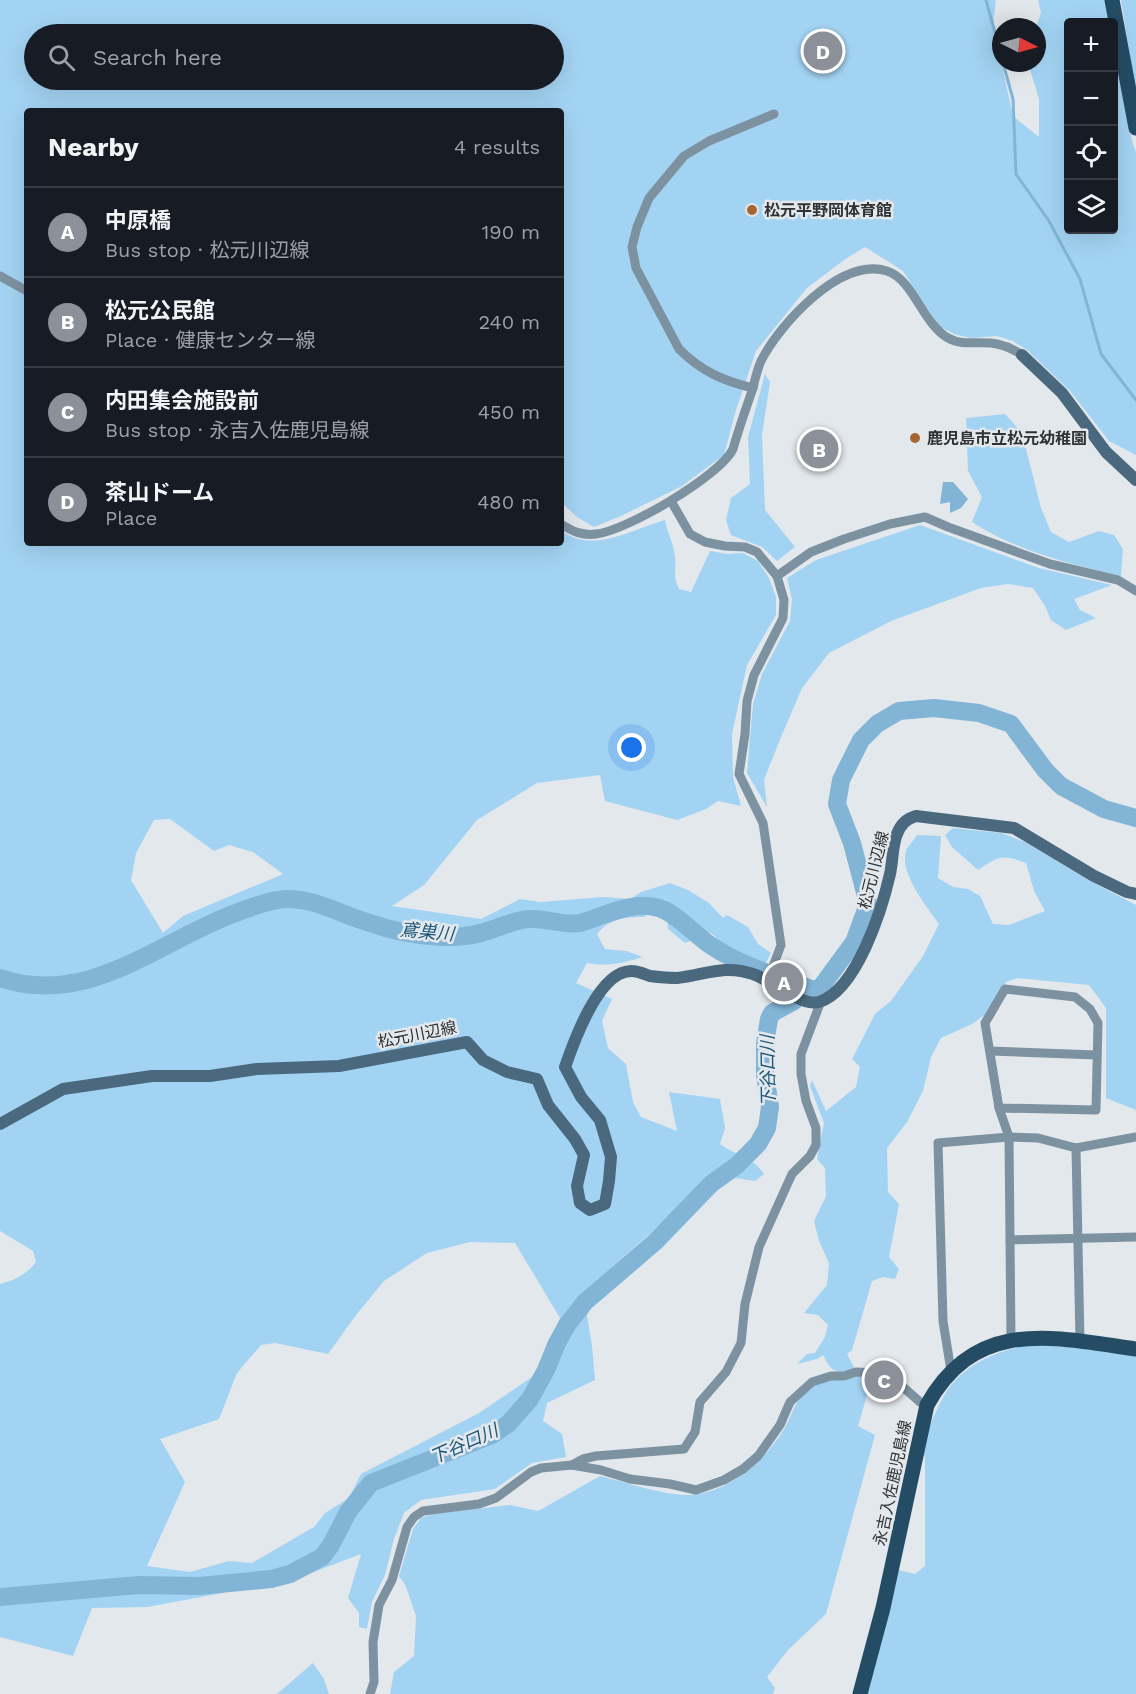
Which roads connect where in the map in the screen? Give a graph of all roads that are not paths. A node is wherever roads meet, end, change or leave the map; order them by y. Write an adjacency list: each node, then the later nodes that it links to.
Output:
1 (1112, 0): 3 (main road)
2 (774, 114): 7 (street)
3 (1136, 128)
4 (0, 276): 5 (street)
5 (24, 289)
6 (1022, 355): 7 (street); 8 (main road)
7 (753, 388): 9 (street)
8 (1136, 480)
9 (670, 501): 10 (street); 11 (street)
10 (564, 526)
11 (777, 576): 12 (street); 14 (street)
12 (1136, 591)
13 (1136, 894): 15 (main road, 松元川辺線)
14 (768, 979): 15 (main road, 松元川辺線); 19 (main road, 松元川辺線)
15 (817, 1002): 31 (street)
16 (990, 1051): 17 (street); 17 (street); 18 (street)
17 (1096, 1054): 18 (street)
18 (999, 1108): 20 (street)
19 (0, 1124)
20 (1010, 1137): 22 (street); 25 (street); 29 (street)
21 (1136, 1137): 22 (street)
22 (1076, 1148): 24 (street)
23 (1136, 1237): 24 (street)
24 (1078, 1239): 25 (street); 27 (street)
25 (1010, 1240): 26 (street)
26 (1011, 1340): 27 (main road, 永吉入佐鹿児島線); 29 (main road, 永吉入佐鹿児島線)
27 (1080, 1341): 28 (main road, 永吉入佐鹿児島線)
28 (1136, 1349)
29 (951, 1371): 30 (main road, 永吉入佐鹿児島線)
30 (927, 1405): 31 (street); 33 (main road, 永吉入佐鹿児島線)
31 (572, 1465): 32 (street)
32 (370, 1694)
33 (860, 1694)

